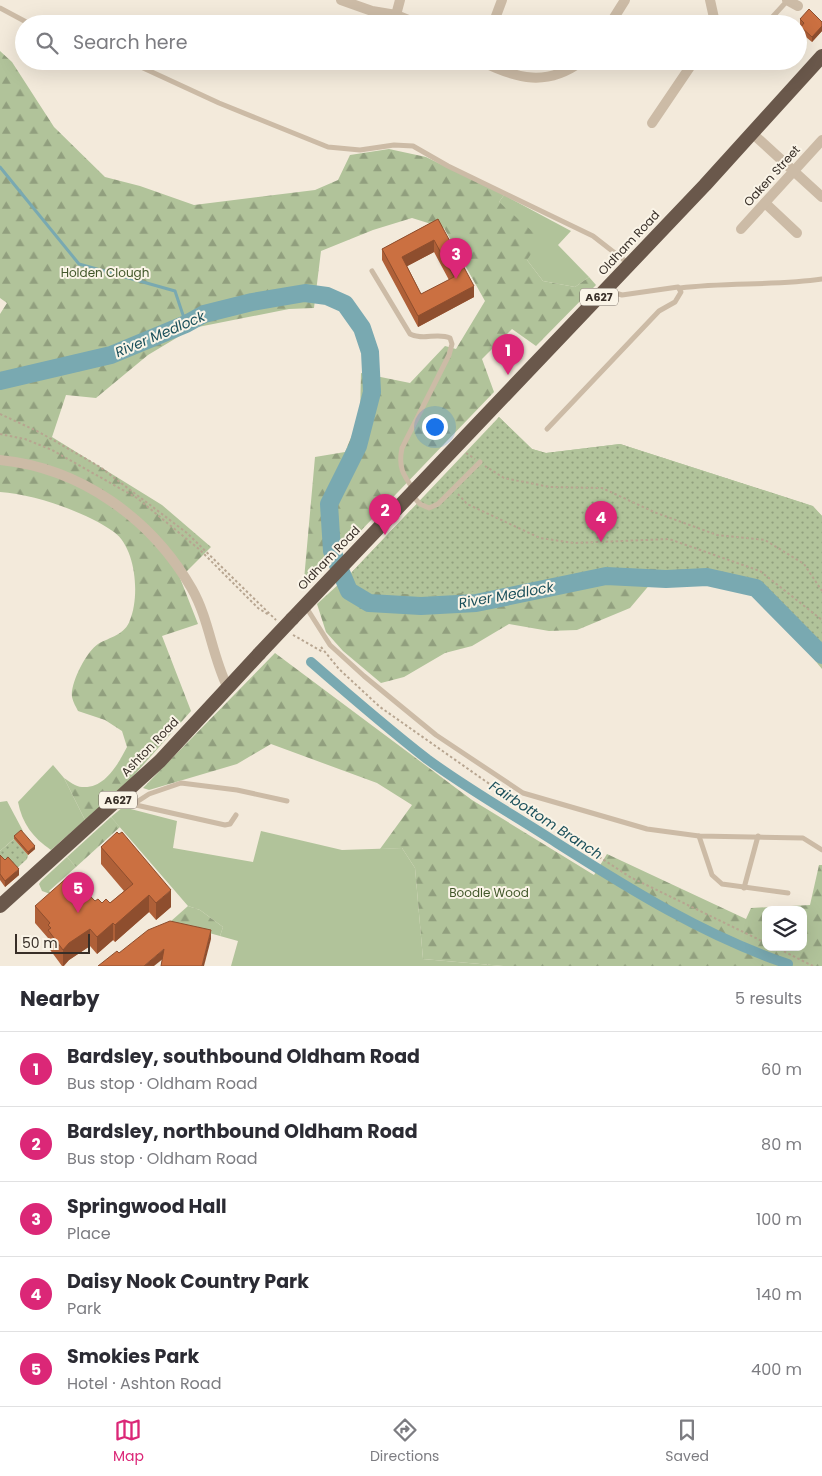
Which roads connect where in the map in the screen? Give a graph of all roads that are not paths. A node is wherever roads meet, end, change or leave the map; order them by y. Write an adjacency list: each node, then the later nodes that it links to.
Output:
1 (341, 0): 9 (street)
2 (400, 0): 9 (street)
3 (502, 0): 10 (street)
4 (626, 0): 11 (street)
5 (710, 0): 12 (street)
6 (787, 0): 7 (street); 13 (lane)
7 (798, 6)
8 (0, 8): 14 (lane)
9 (396, 15)
10 (496, 15)
11 (616, 15)
12 (713, 15)
13 (774, 15)
14 (15, 16)
15 (822, 56): 21 (highway, Oldham Road / A627)
16 (148, 70): 28 (lane)
17 (504, 70): 18 (street)
18 (568, 70)
19 (688, 70): 20 (street)
20 (652, 123)
21 (752, 133): 23 (street); 28 (highway, Oldham Road / A627)
22 (822, 140): 23 (street, Oaken Street)
23 (794, 171): 24 (street); 25 (street, Oaken Street)
24 (822, 197)
25 (765, 203): 26 (street, Oaken Street); 27 (street)
26 (741, 229)
27 (797, 233)
28 (629, 264): 32 (highway, Oldham Road / A627)
29 (372, 271): 36 (lane)
30 (822, 279): 31 (lane)
31 (680, 288): 32 (lane); 33 (lane)
32 (605, 290): 36 (highway, Oldham Road / A627)
33 (547, 429)
34 (0, 460): 38 (street)
35 (480, 462): 36 (lane)
36 (413, 493): 37 (highway, Oldham Road / A627)
37 (309, 600): 38 (highway, Oldham Road / A627, bridge); 43 (lane)
38 (227, 686): 39 (highway, Ashton Road / A627)
39 (118, 801): 41 (lane); 48 (highway, Ashton Road / A627)
40 (287, 801): 41 (lane)
41 (132, 805): 42 (lane)
42 (236, 815)
43 (699, 836): 44 (lane); 46 (lane)
44 (758, 836): 45 (lane); 46 (lane)
45 (822, 850)
46 (744, 888): 47 (lane)
47 (788, 893)
48 (0, 906)

